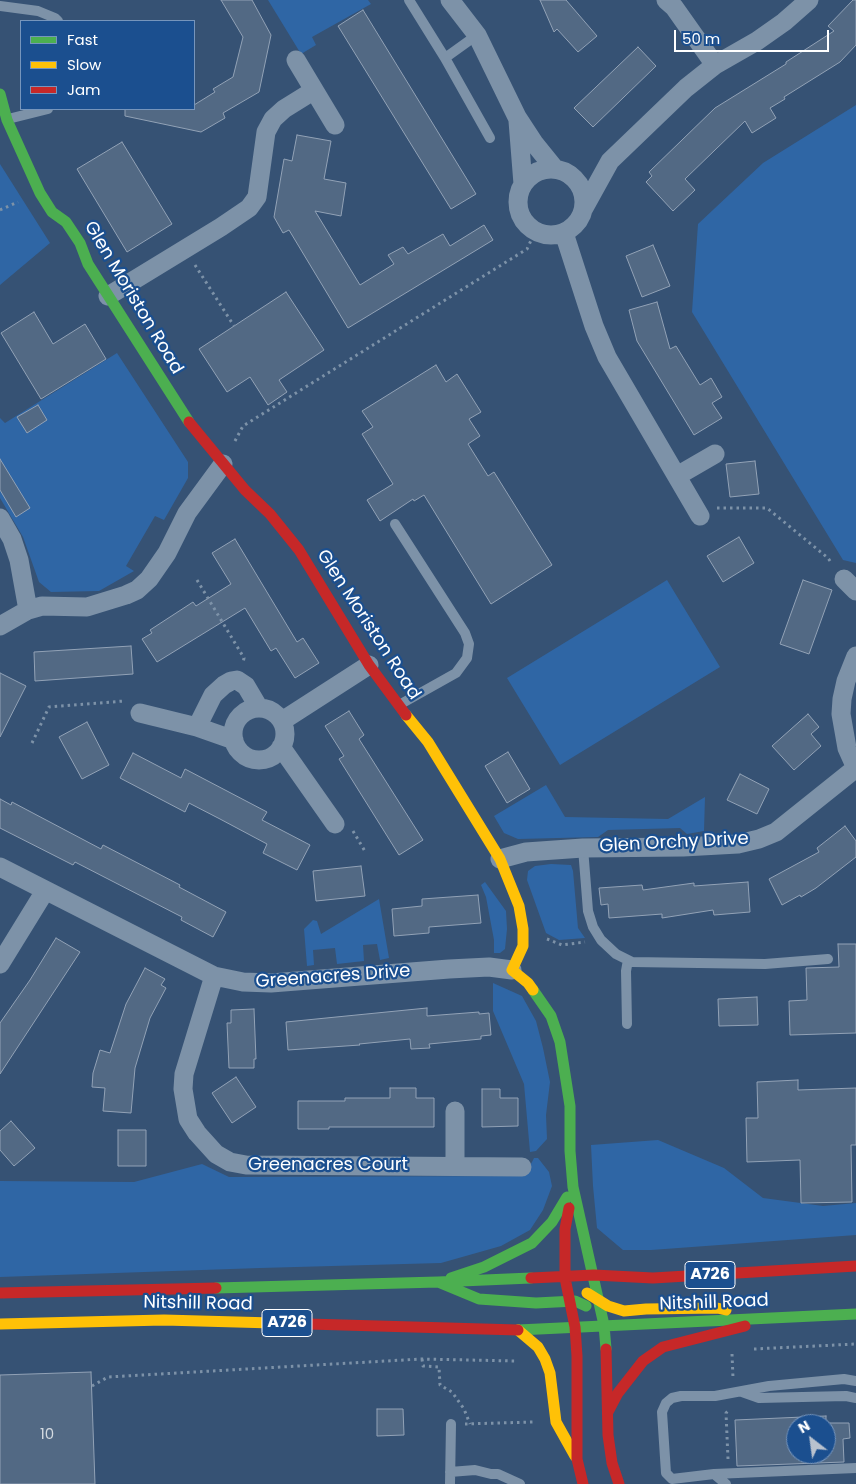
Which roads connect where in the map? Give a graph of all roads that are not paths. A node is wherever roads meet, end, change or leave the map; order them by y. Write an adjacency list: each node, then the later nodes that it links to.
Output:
1 (409, 0): 8 (lane)
2 (450, 0): 7 (street)
3 (666, 0): 10 (street)
4 (809, 0): 10 (street)
5 (0, 6): 6 (lane)
6 (56, 20)
7 (477, 35): 8 (lane); 14 (street)
8 (445, 58): 17 (lane)
9 (296, 60): 11 (street)
10 (714, 65): 18 (street)
11 (314, 91): 16 (street); 23 (street)
12 (0, 94): 15 (street, Glen Moriston Road)
13 (44, 110): 15 (lane)
14 (517, 117): 19 (street); 20 (street)
15 (7, 120): 23 (street, Glen Moriston Road)
16 (334, 125)
17 (490, 138)
18 (610, 161): 19 (street); 21 (street)
19 (561, 171): 20 (street); 21 (street)
20 (523, 184): 22 (street)
21 (584, 208): 22 (street)
22 (564, 233): 26 (street)
23 (108, 296): 25 (street, Glen Moriston Road)
24 (715, 454): 26 (street)
25 (223, 464): 30 (street); 33 (street, Glen Moriston Road)
26 (677, 476): 27 (street)
27 (700, 516)
28 (0, 518): 30 (street)
29 (396, 524): 34 (lane)
30 (28, 610): 31 (street)
31 (0, 626)
32 (856, 656): 41 (street, Glen Orchy Drive)
33 (369, 665): 34 (street, Glen Moriston Road); 37 (street)
34 (398, 706): 44 (street, Glen Moriston Road)
35 (259, 708): 37 (street); 38 (street); 39 (street)
36 (140, 713): 38 (street)
37 (282, 721): 40 (street)
38 (197, 727): 39 (street)
39 (234, 740): 40 (street)
40 (281, 747): 42 (street)
41 (856, 768): 43 (street, Glen Orchy Drive)
42 (335, 824)
43 (583, 848): 44 (street, Glen Orchy Drive); 48 (lane)
44 (500, 859): 50 (street, Glen Moriston Road)
45 (0, 867): 46 (street, Greenacres Drive)
46 (45, 891): 49 (street); 51 (street, Greenacres Drive)
47 (828, 959): 48 (lane)
48 (628, 960): 52 (lane)
49 (0, 964)
50 (512, 970): 51 (street, Greenacres Drive); 56 (street)
51 (214, 976): 54 (street, Greenacres Court)
52 (627, 1024)
53 (455, 1111): 54 (street)
54 (455, 1165): 55 (street, Greenacres Court)
55 (522, 1167)
56 (573, 1187): 58 (street); 59 (street); 60 (street)
57 (856, 1266): 58 (street, Nitshill Road / A726)
58 (594, 1275): 59 (street, Nitshill Road / A726); 62 (street)
59 (565, 1278): 60 (street, Nitshill Road / A726); 62 (street); 63 (street)
60 (438, 1282): 61 (street, Nitshill Road / A726); 63 (street)
61 (0, 1293)
62 (599, 1301): 65 (street); 67 (street)
63 (570, 1302): 67 (street); 68 (street)
64 (856, 1314): 65 (street, Nitshill Road / A726)
65 (774, 1318): 67 (street, Nitshill Road / A726); 73 (street)
66 (0, 1324): 69 (street, Nitshill Road / A726)
67 (604, 1325): 68 (street, Nitshill Road / A726); 73 (street)
68 (575, 1327): 69 (street, Nitshill Road / A726); 75 (street)
69 (518, 1330): 75 (street)
70 (856, 1381): 71 (lane)
71 (741, 1392): 72 (lane); 79 (lane)
72 (856, 1398)
73 (607, 1414): 83 (street)
74 (452, 1424): 77 (lane)
75 (577, 1459): 82 (street)
76 (856, 1468): 79 (lane)
77 (450, 1472): 78 (lane); 80 (lane)
78 (495, 1479): 81 (lane)
79 (727, 1479)
80 (450, 1484)
81 (520, 1484)
82 (583, 1484)
83 (619, 1484)

